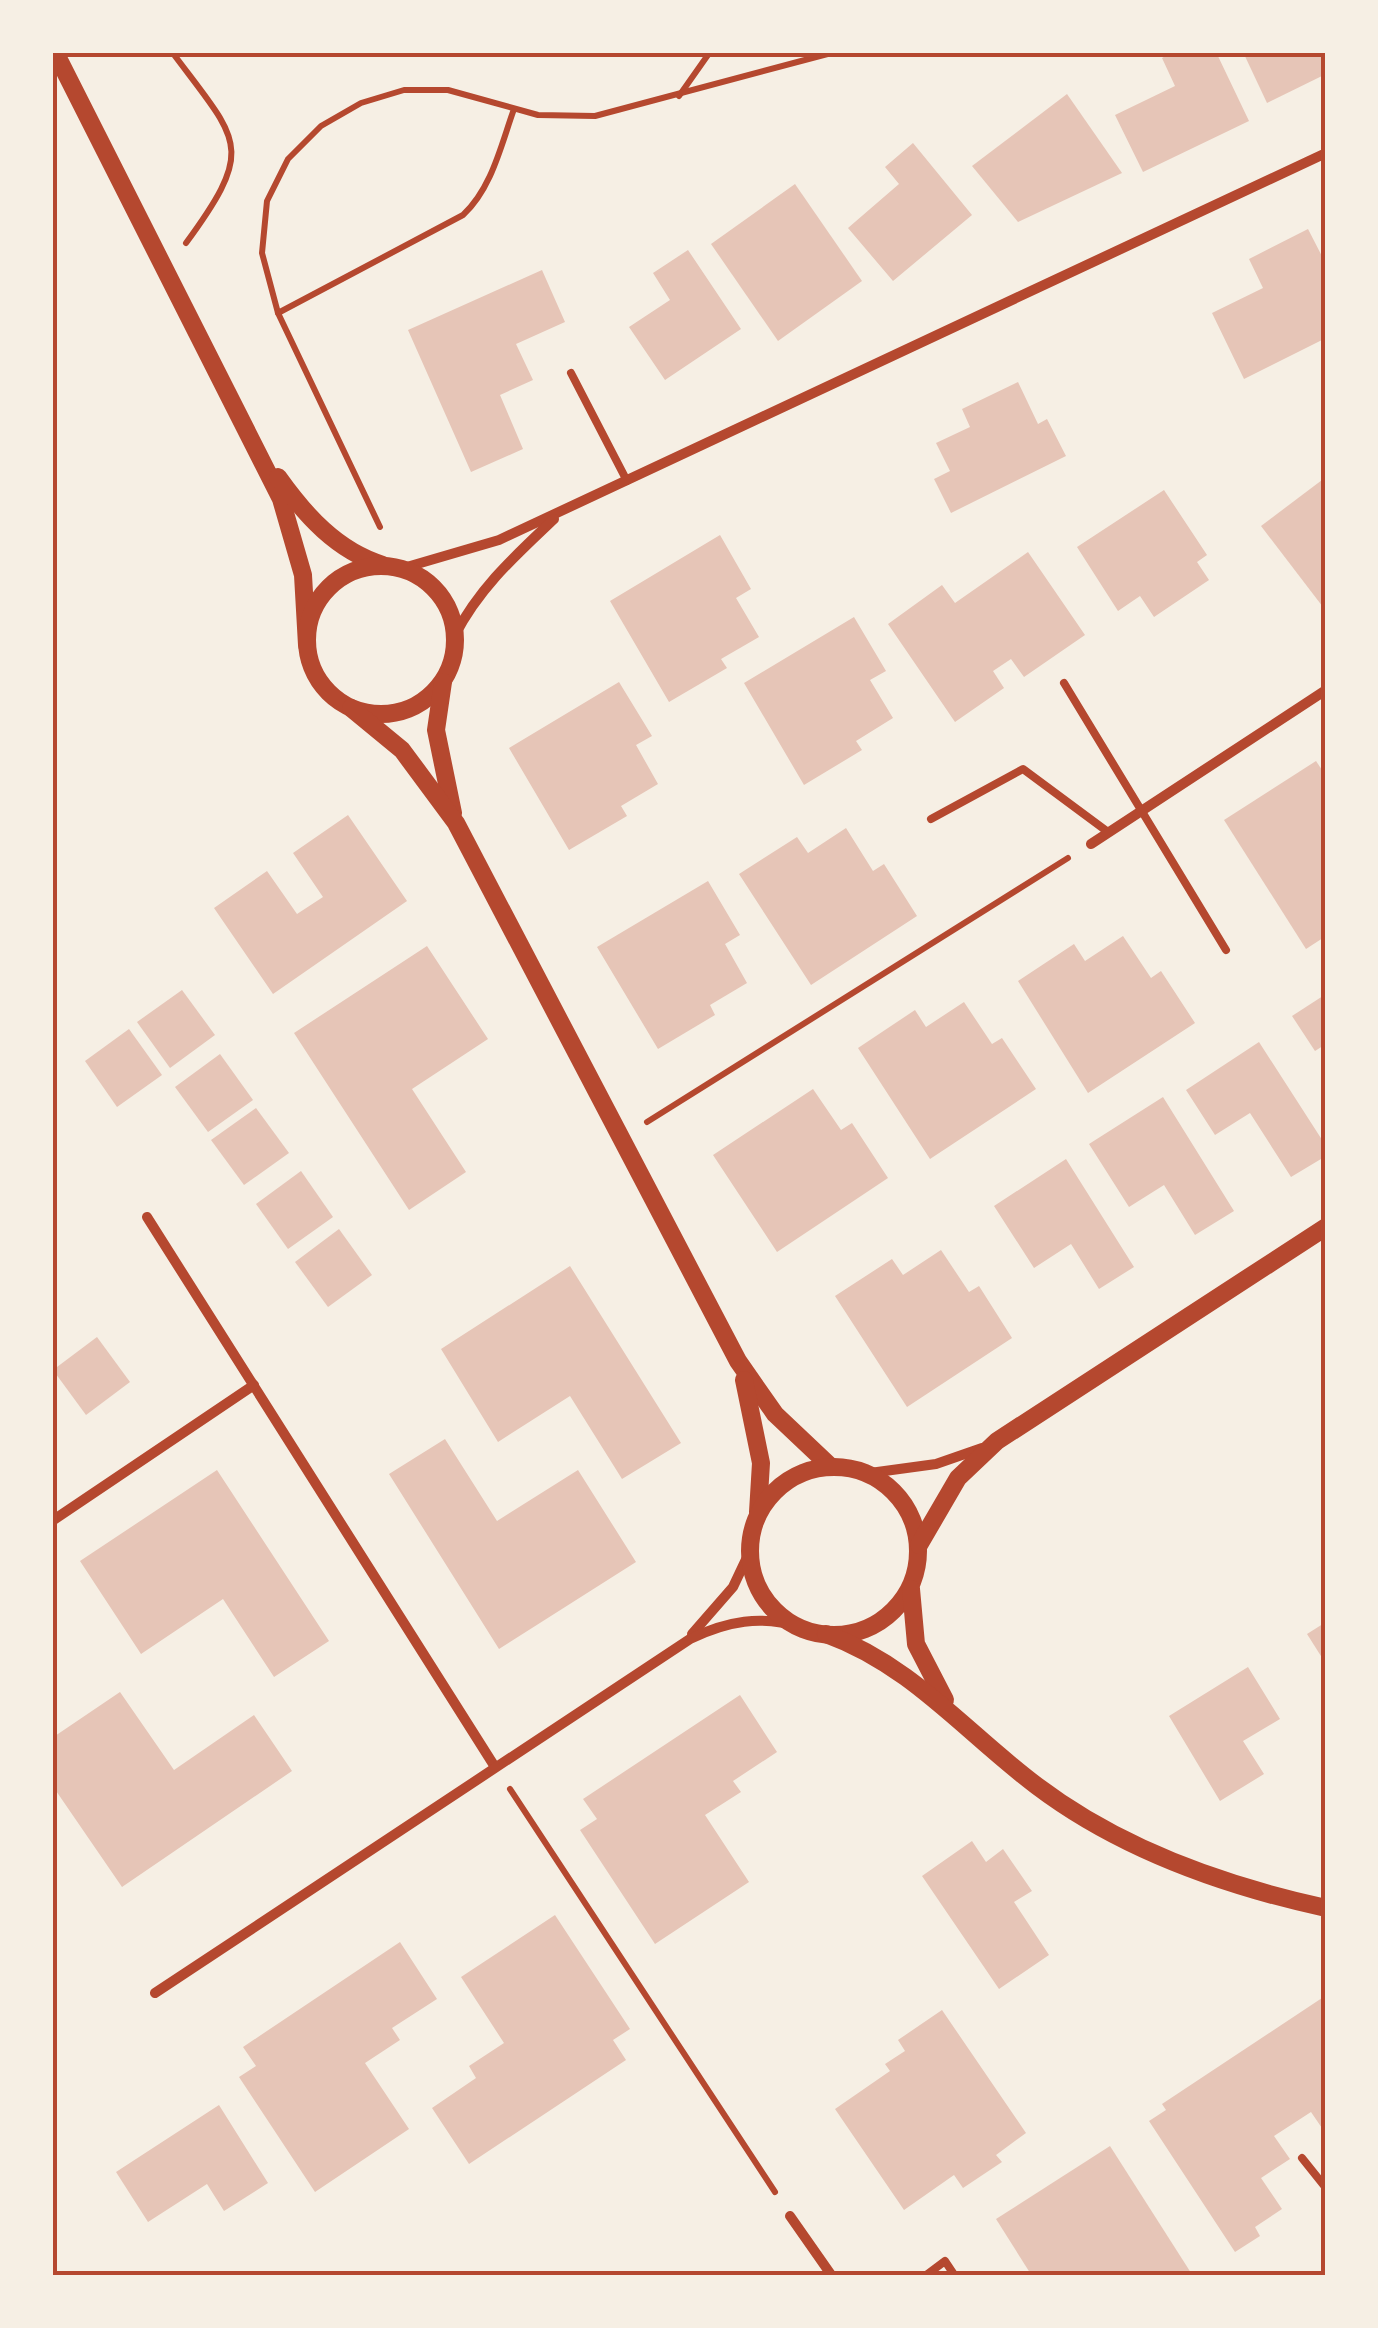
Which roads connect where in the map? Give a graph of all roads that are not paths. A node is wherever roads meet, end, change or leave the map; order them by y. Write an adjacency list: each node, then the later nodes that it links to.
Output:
1 (54, 52): 4 (street)
2 (1326, 153): 5 (street)
3 (571, 373): 5 (lane)
4 (254, 444): 7 (street); 9 (street)
5 (627, 481): 6 (street)
6 (562, 512): 7 (street); 8 (street)
7 (394, 568): 8 (street); 9 (street)
8 (454, 636): 10 (street)
9 (307, 644): 13 (street)
10 (448, 670): 13 (street); 16 (street)
11 (1064, 683): 14 (lane)
12 (1326, 690): 14 (street)
13 (351, 708): 16 (street)
14 (1142, 809): 17 (street); 19 (lane)
15 (931, 819): 17 (lane)
16 (456, 823): 22 (street)
17 (1108, 832): 18 (street)
18 (1090, 844)
19 (1226, 950)
20 (147, 1217): 23 (street)
21 (1326, 1226): 24 (street)
22 (738, 1361): 25 (street); 27 (street)
23 (254, 1385): 28 (street); 36 (street)
24 (997, 1441): 26 (street); 29 (street)
25 (830, 1466): 26 (street); 27 (street)
26 (870, 1474): 29 (street)
27 (758, 1515): 30 (street)
28 (52, 1520)
29 (919, 1545): 31 (street)
30 (751, 1550): 32 (street); 34 (street)
31 (911, 1585): 33 (street); 35 (street)
32 (800, 1628): 33 (street); 34 (street)
33 (826, 1634): 35 (street)
34 (680, 1645): 36 (street)
35 (954, 1713): 37 (street)
36 (495, 1767): 38 (street)
37 (1326, 1908)
38 (154, 1992)
39 (1302, 2158): 40 (lane)
40 (1326, 2188)
41 (790, 2216): 42 (street)
42 (832, 2276)
43 (925, 2276): 44 (lane)
44 (955, 2276)

